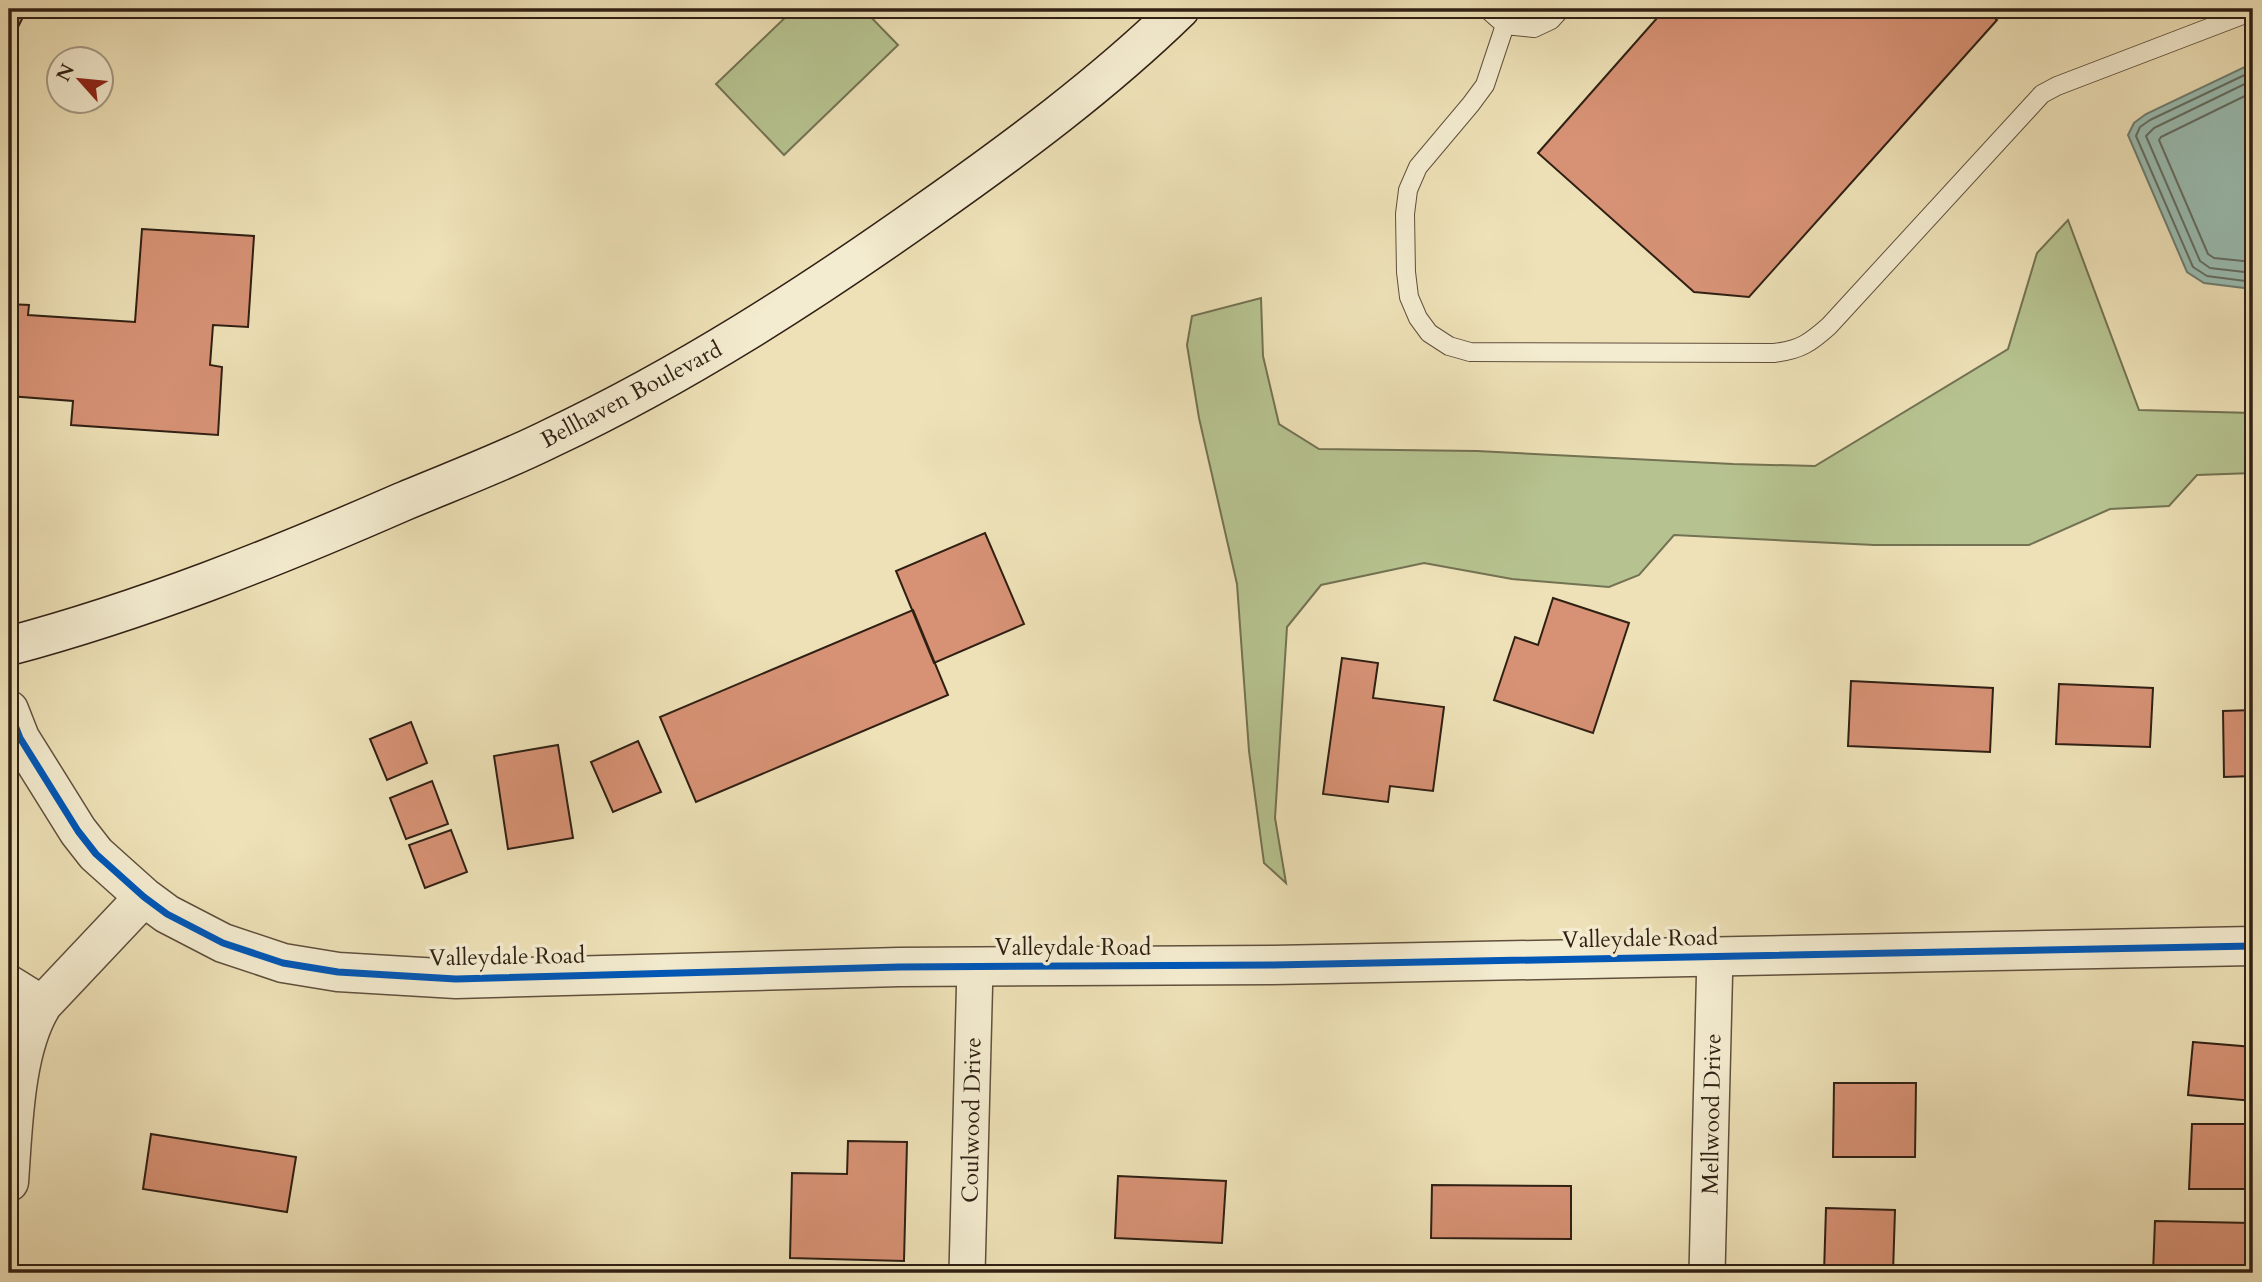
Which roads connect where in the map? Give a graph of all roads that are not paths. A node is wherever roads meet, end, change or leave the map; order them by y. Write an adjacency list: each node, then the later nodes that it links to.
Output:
1 (1180, 9): 6 (street, Bellhaven Boulevard)
2 (1487, 9): 5 (lane)
3 (1561, 9): 5 (lane)
4 (2253, 11): 5 (lane)
5 (1505, 25)
6 (9, 646)
7 (9, 710): 8 (street, Valleydale Road)
8 (144, 897): 11 (street, Valleydale Road); 13 (street)
9 (2253, 946): 10 (street, Valleydale Road)
10 (1715, 955): 11 (street, Valleydale Road); 16 (street, Mellwood Drive)
11 (975, 967): 15 (street, Coulwood Drive)
12 (9, 983): 13 (street)
13 (43, 1004): 14 (street)
14 (9, 1182)
15 (967, 1273)
16 (1707, 1273)

